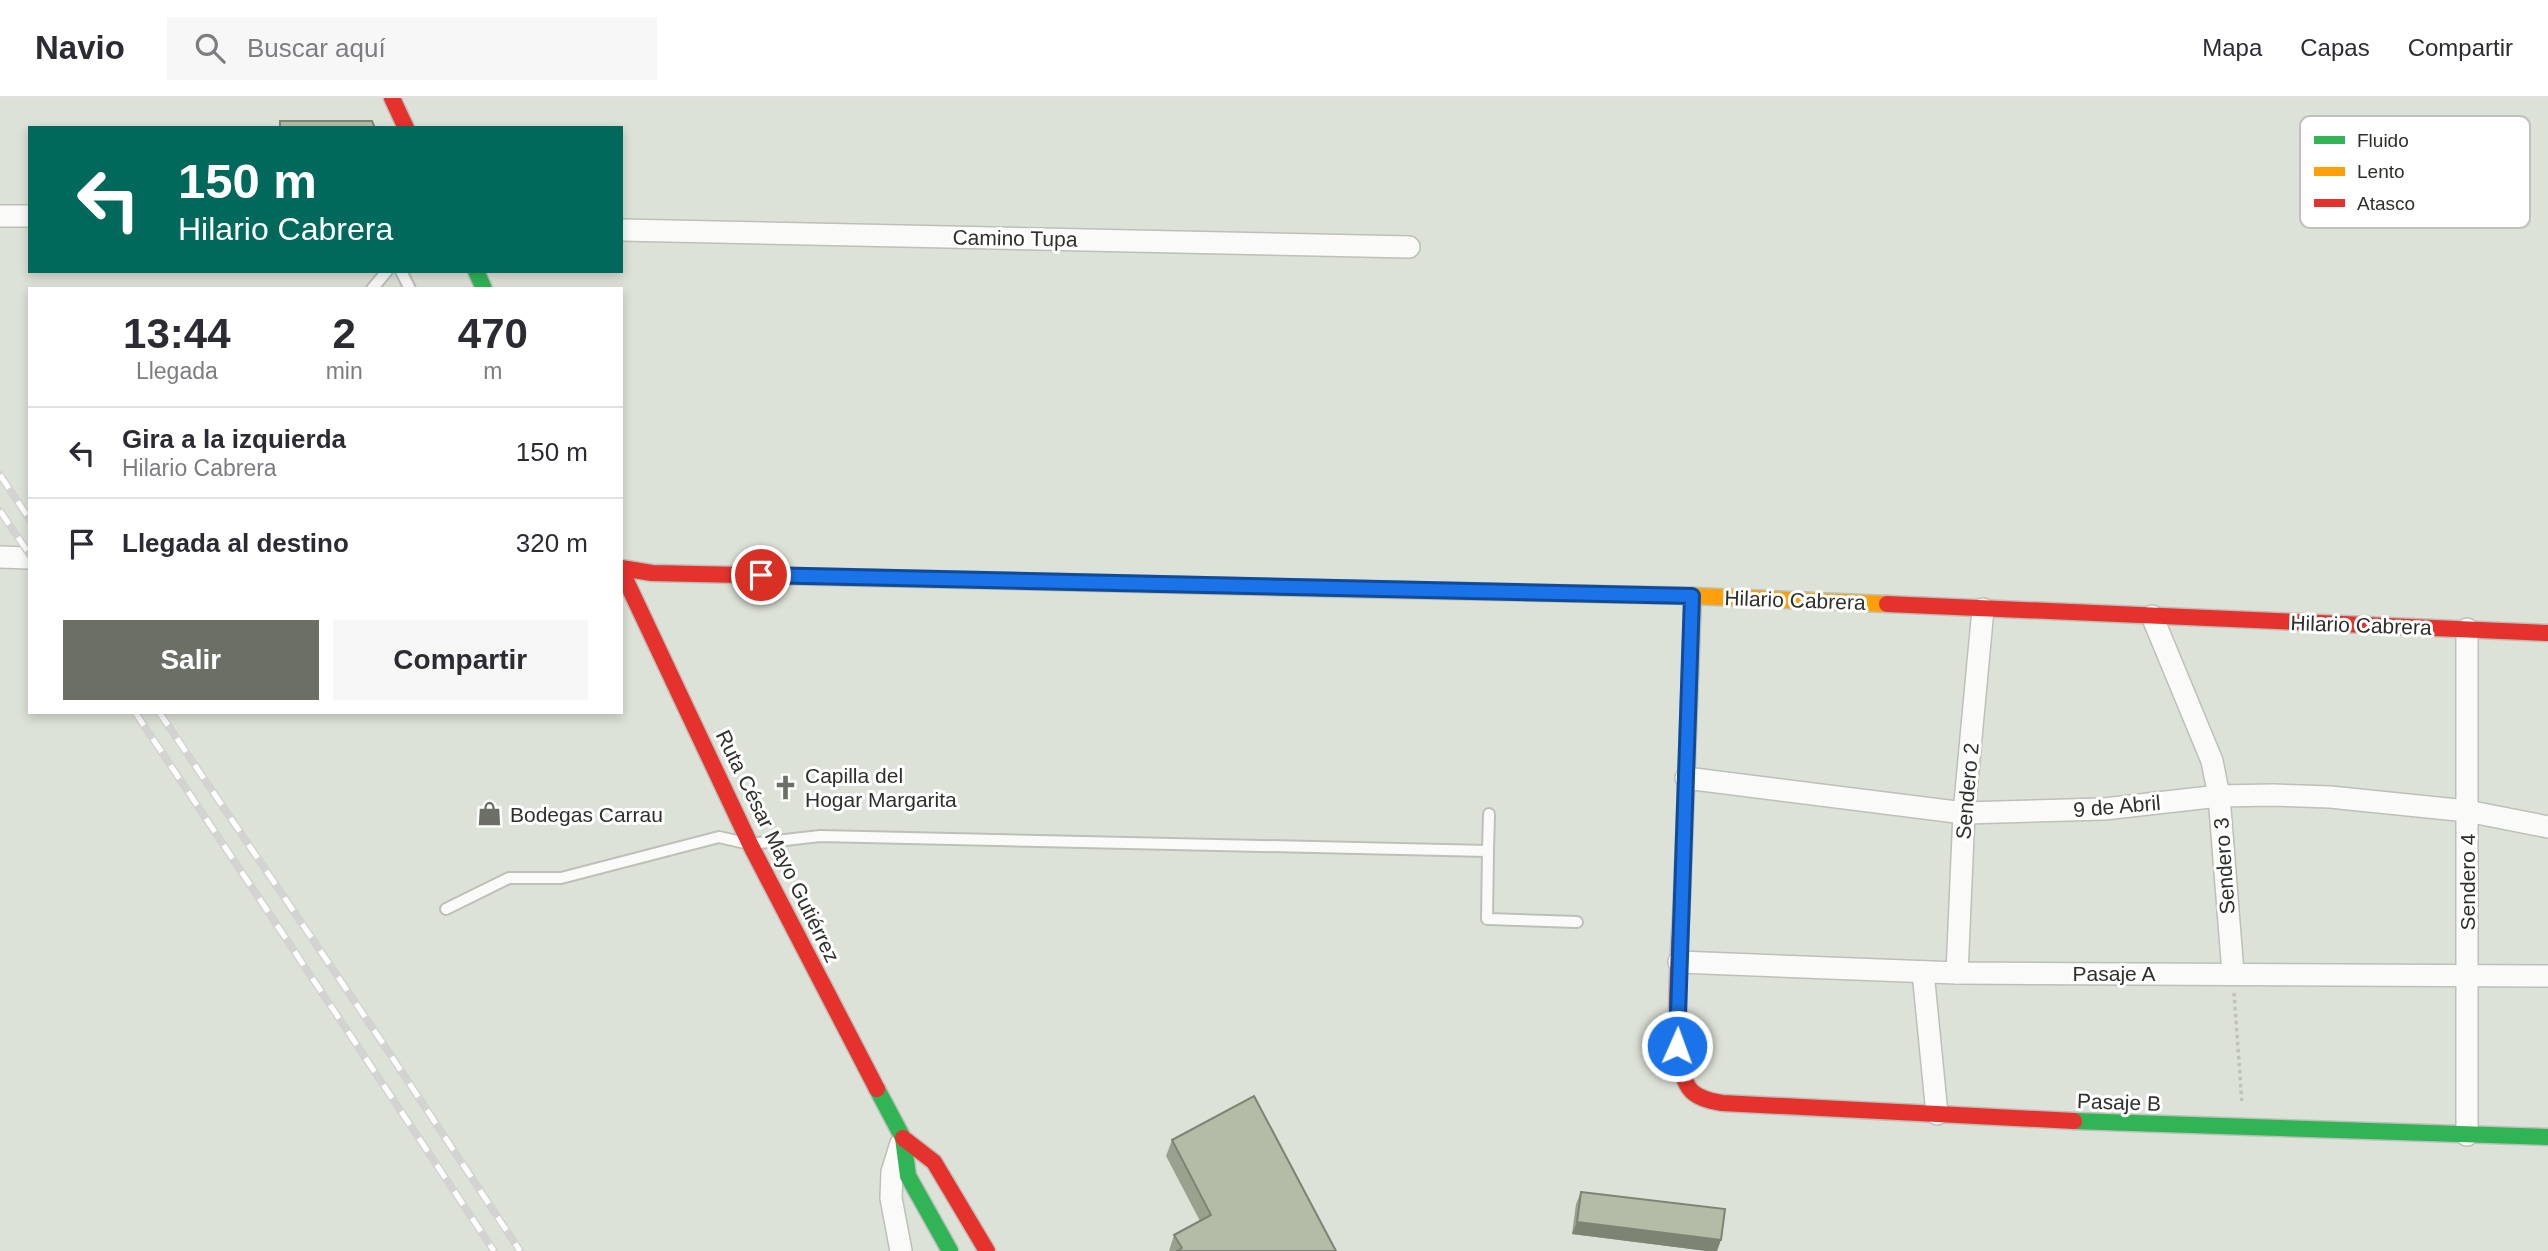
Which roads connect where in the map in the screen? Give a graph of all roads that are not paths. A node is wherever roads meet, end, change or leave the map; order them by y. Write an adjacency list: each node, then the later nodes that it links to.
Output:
1 (392, 98): 2 (street)
2 (405, 126)
3 (0, 216): 4 (street)
4 (28, 216)
5 (623, 230): 6 (street, Camino Tupa)
6 (1409, 247)
7 (385, 273): 8 (lane)
8 (374, 287)
9 (0, 557): 10 (street)
10 (28, 558)
11 (623, 569): 13 (street, Hilario Cabrera)
12 (623, 573): 24 (street, Ruta César Mayo Gutiérrez)
13 (1692, 596): 14 (street, Hilario Cabrera); 18 (street)
14 (1983, 609): 15 (street, Hilario Cabrera); 21 (street, Sendero 2)
15 (2152, 616): 16 (street, Hilario Cabrera); 19 (street, Sendero 3)
16 (2468, 629): 17 (street, Hilario Cabrera); 20 (street, Sendero 4)
17 (2548, 634)
18 (1686, 778): 21 (street, 9 de Abril); 28 (street)
19 (2219, 796): 20 (street, 9 de Abril); 21 (street, 9 de Abril); 31 (street, Sendero 3)
20 (2467, 811): 23 (street, 9 de Abril); 32 (street, Sendero 4)
21 (1964, 813): 30 (street, Sendero 2)
22 (1489, 814): 25 (lane)
23 (2548, 827)
24 (750, 844): 25 (lane); 26 (lane); 37 (street, Ruta César Mayo Gutiérrez)
25 (1488, 851): 27 (lane)
26 (446, 909)
27 (1577, 922)
28 (1679, 962): 29 (street, Pasaje A); 34 (street, Pasaje B)
29 (1923, 972): 30 (street, Pasaje A); 34 (street)
30 (1957, 973): 31 (street, Pasaje A)
31 (2232, 973): 32 (street, Pasaje A)
32 (2467, 975): 33 (street, Pasaje A); 35 (street, Sendero 4)
33 (2548, 975)
34 (1937, 1114): 35 (street, Pasaje B)
35 (2467, 1135): 36 (street, Pasaje B)
36 (2548, 1137)
37 (903, 1138): 38 (street); 39 (street, Ruta César Mayo Gutiérrez); 40 (street, Ruta César Mayo Gutiérrez)
38 (901, 1251)
39 (950, 1251)
40 (987, 1251)

